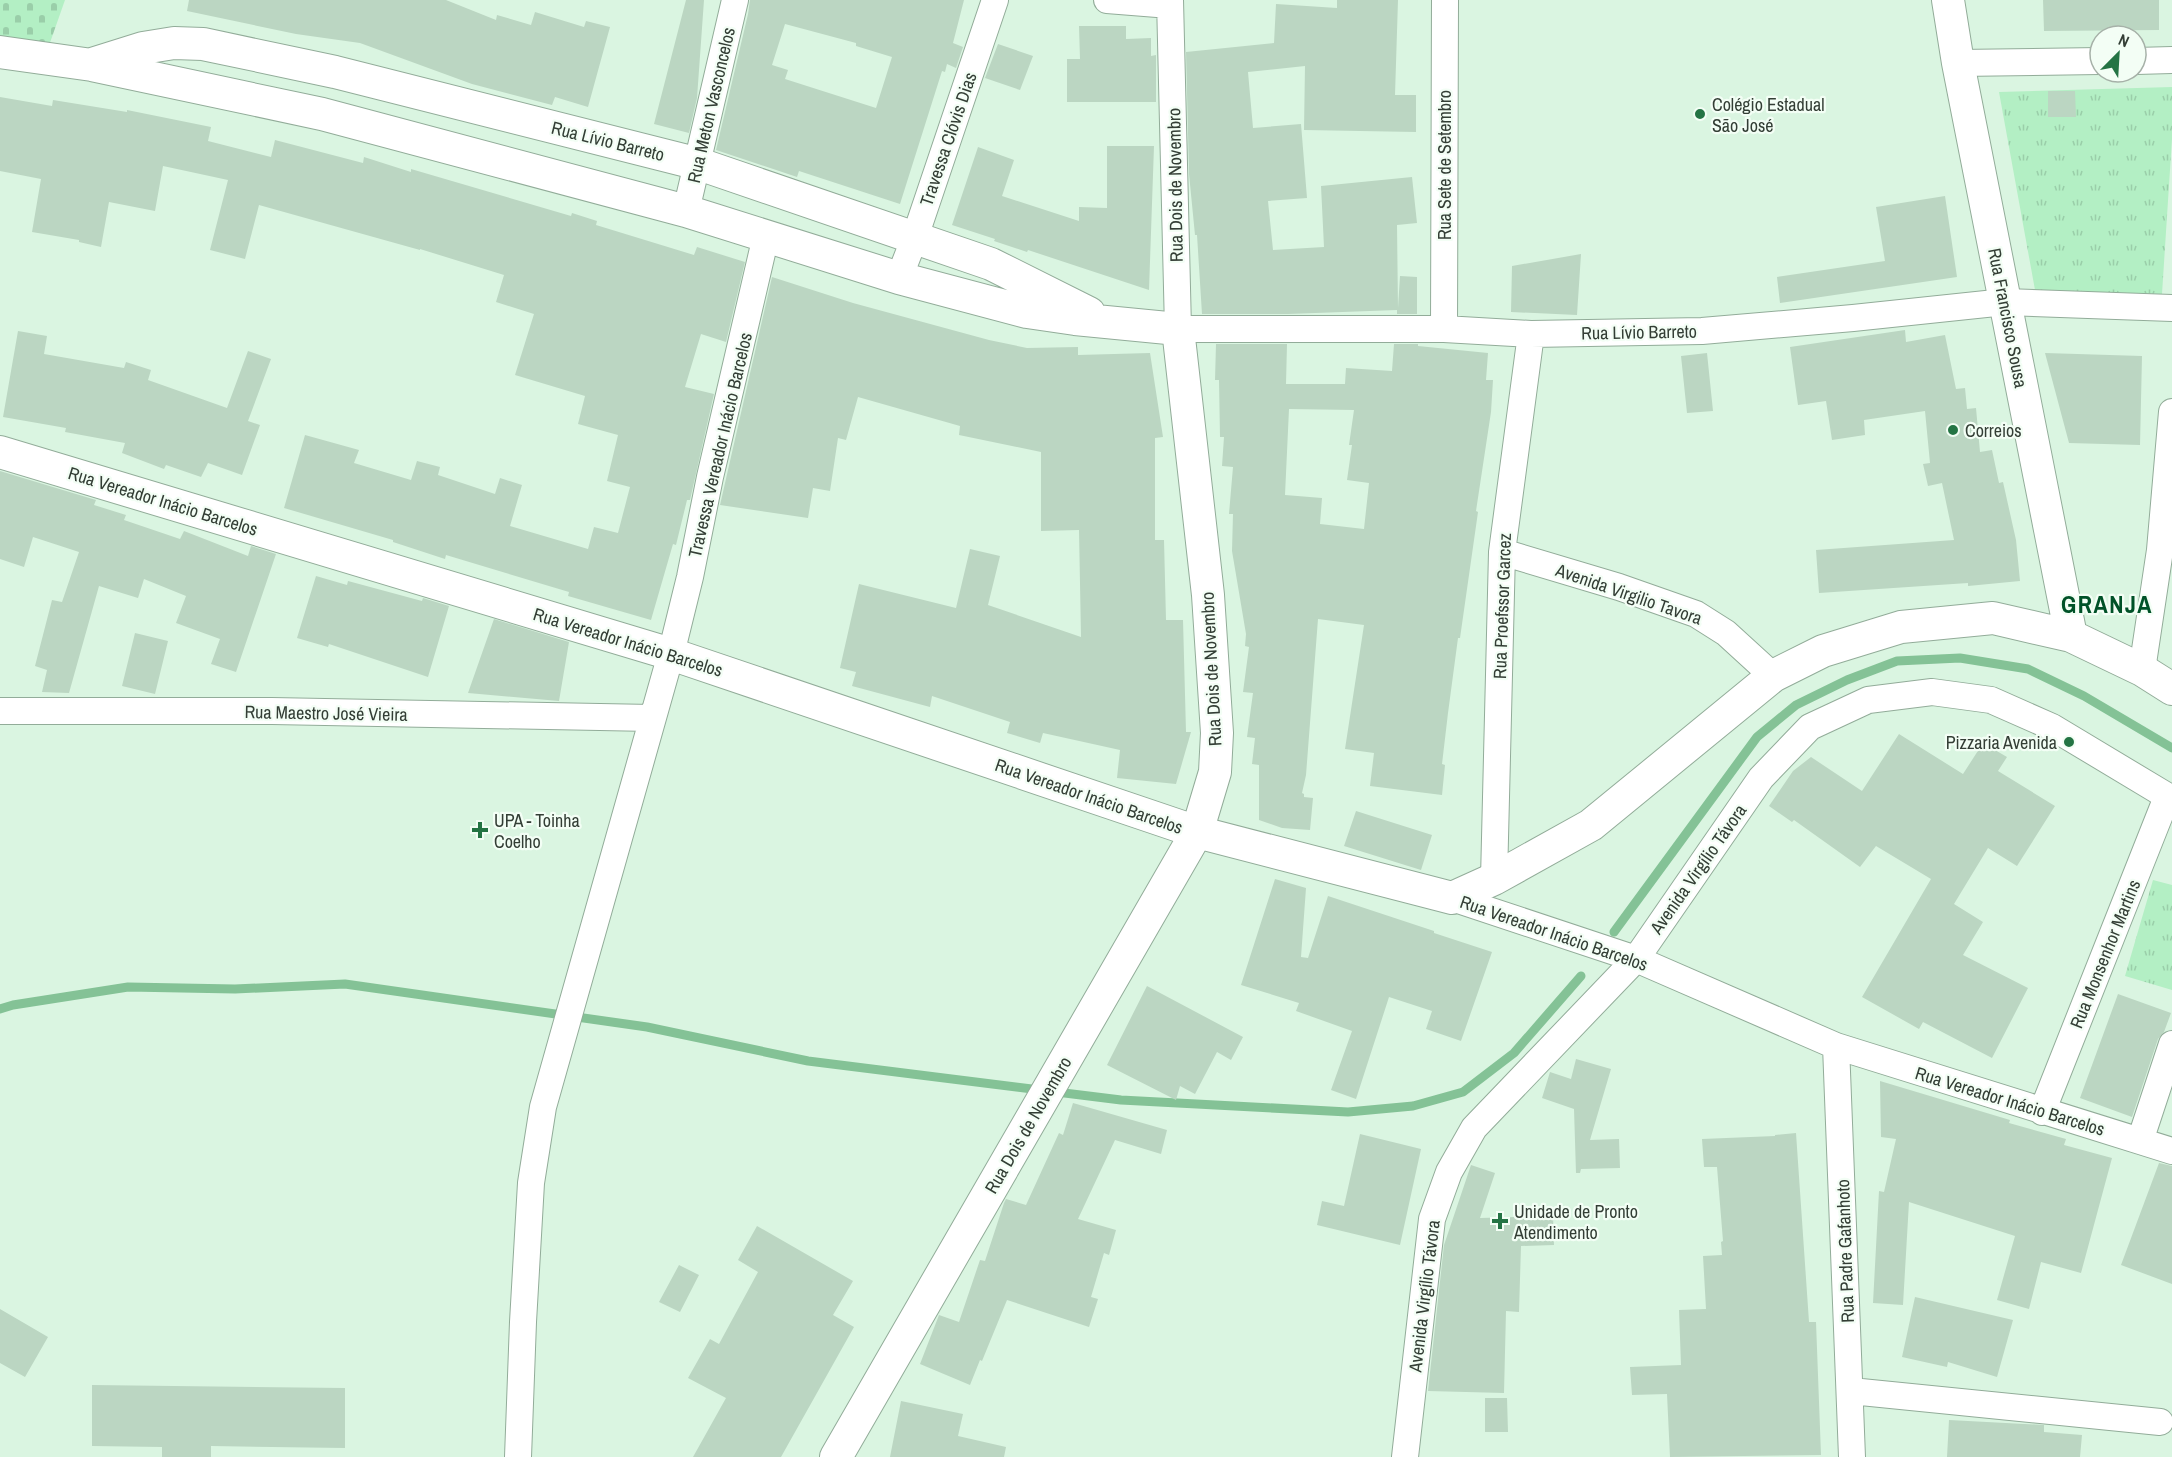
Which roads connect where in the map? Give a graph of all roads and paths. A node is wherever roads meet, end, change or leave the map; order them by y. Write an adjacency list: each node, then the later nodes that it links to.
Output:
1 (735, 0): 13 (street, Rua Meton Vasconcelos)
2 (995, 0): 16 (street, Travessa Clóvis Dias)
3 (1107, 0): 6 (street)
4 (1445, 0): 22 (street, Rua Sete de Setembro)
5 (1948, 0): 11 (street, Rua Francisco Sousa)
6 (1170, 3): 21 (street, Rua Dois de Novembro)
7 (0, 52): 12 (street, Rua Lívio Barreto)
8 (2172, 60): 10 (street)
9 (2088, 61): 11 (street)
10 (2148, 61)
11 (1958, 63): 18 (street, Rua Francisco Sousa)
12 (92, 64): 13 (street, Rua Lívio Barreto); 14 (street, Rua Lívio Barreto)
13 (699, 164): 14 (street, Rua Meton Vasconcelos); 16 (street, Rua Lívio Barreto)
14 (686, 211): 15 (street, Rua Lívio Barreto)
15 (766, 236): 17 (street, Rua Lívio Barreto); 29 (street, Travessa Vereador Inácio Barcelos)
16 (915, 237): 17 (street, Travessa Clóvis Dias); 20 (street, Rua Lívio Barreto)
17 (899, 278): 20 (street, Rua Lívio Barreto)
18 (2004, 302): 19 (street, Rua Lívio Barreto); 23 (street, Rua Lívio Barreto); 28 (street, Rua Francisco Sousa)
19 (2172, 308)
20 (1106, 321): 21 (street, Rua Lívio Barreto)
21 (1178, 329): 22 (street, Rua Lívio Barreto); 36 (street, Rua Dois de Novembro)
22 (1444, 329): 23 (street, Rua Lívio Barreto)
23 (1531, 334): 27 (street, Rua Proefssor Garcez)
24 (2172, 412): 26 (street)
25 (0, 452): 29 (street, Rua Vereador Inácio Barcelos)
26 (2166, 550): 30 (street)
27 (1502, 552): 31 (street, Avenida Virgilio Tavora); 37 (street, Rua Proefssor Garcez)
28 (2071, 636): 30 (street); 31 (street)
29 (671, 654): 34 (street, Travessa Vereador Inácio Barcelos); 36 (street, Rua Vereador Inácio Barcelos)
30 (2142, 670): 32 (street)
31 (1773, 676): 37 (street)
32 (2172, 689)
33 (0, 711): 34 (street, Rua Maestro José Vieira)
34 (652, 717): 47 (street, Travessa Vereador Inácio Barcelos)
35 (2170, 798): 39 (street, Avenida Virgílio Távora); 42 (street, Rua Monsenhor Martins)
36 (1197, 832): 38 (street, Rua Vereador Inácio Barcelos); 48 (street, Rua Dois de Novembro)
37 (1494, 879): 38 (street)
38 (1452, 898): 39 (street, Rua Vereador Inácio Barcelos)
39 (1636, 959): 41 (street, Rua Vereador Inácio Barcelos); 49 (street, Avenida Virgílio Távora)
40 (2172, 1044): 43 (street)
41 (1836, 1046): 42 (street, Rua Vereador Inácio Barcelos); 45 (street, Rua Padre Gafanhoto)
42 (2043, 1112): 43 (street, Rua Vereador Inácio Barcelos)
43 (2140, 1141): 44 (street, Rua Vereador Inácio Barcelos)
44 (2172, 1151)
45 (1851, 1391): 46 (street); 50 (street, Rua Padre Gafanhoto)
46 (2160, 1422)
47 (518, 1457)
48 (836, 1457)
49 (1405, 1457)
50 (1852, 1457)

